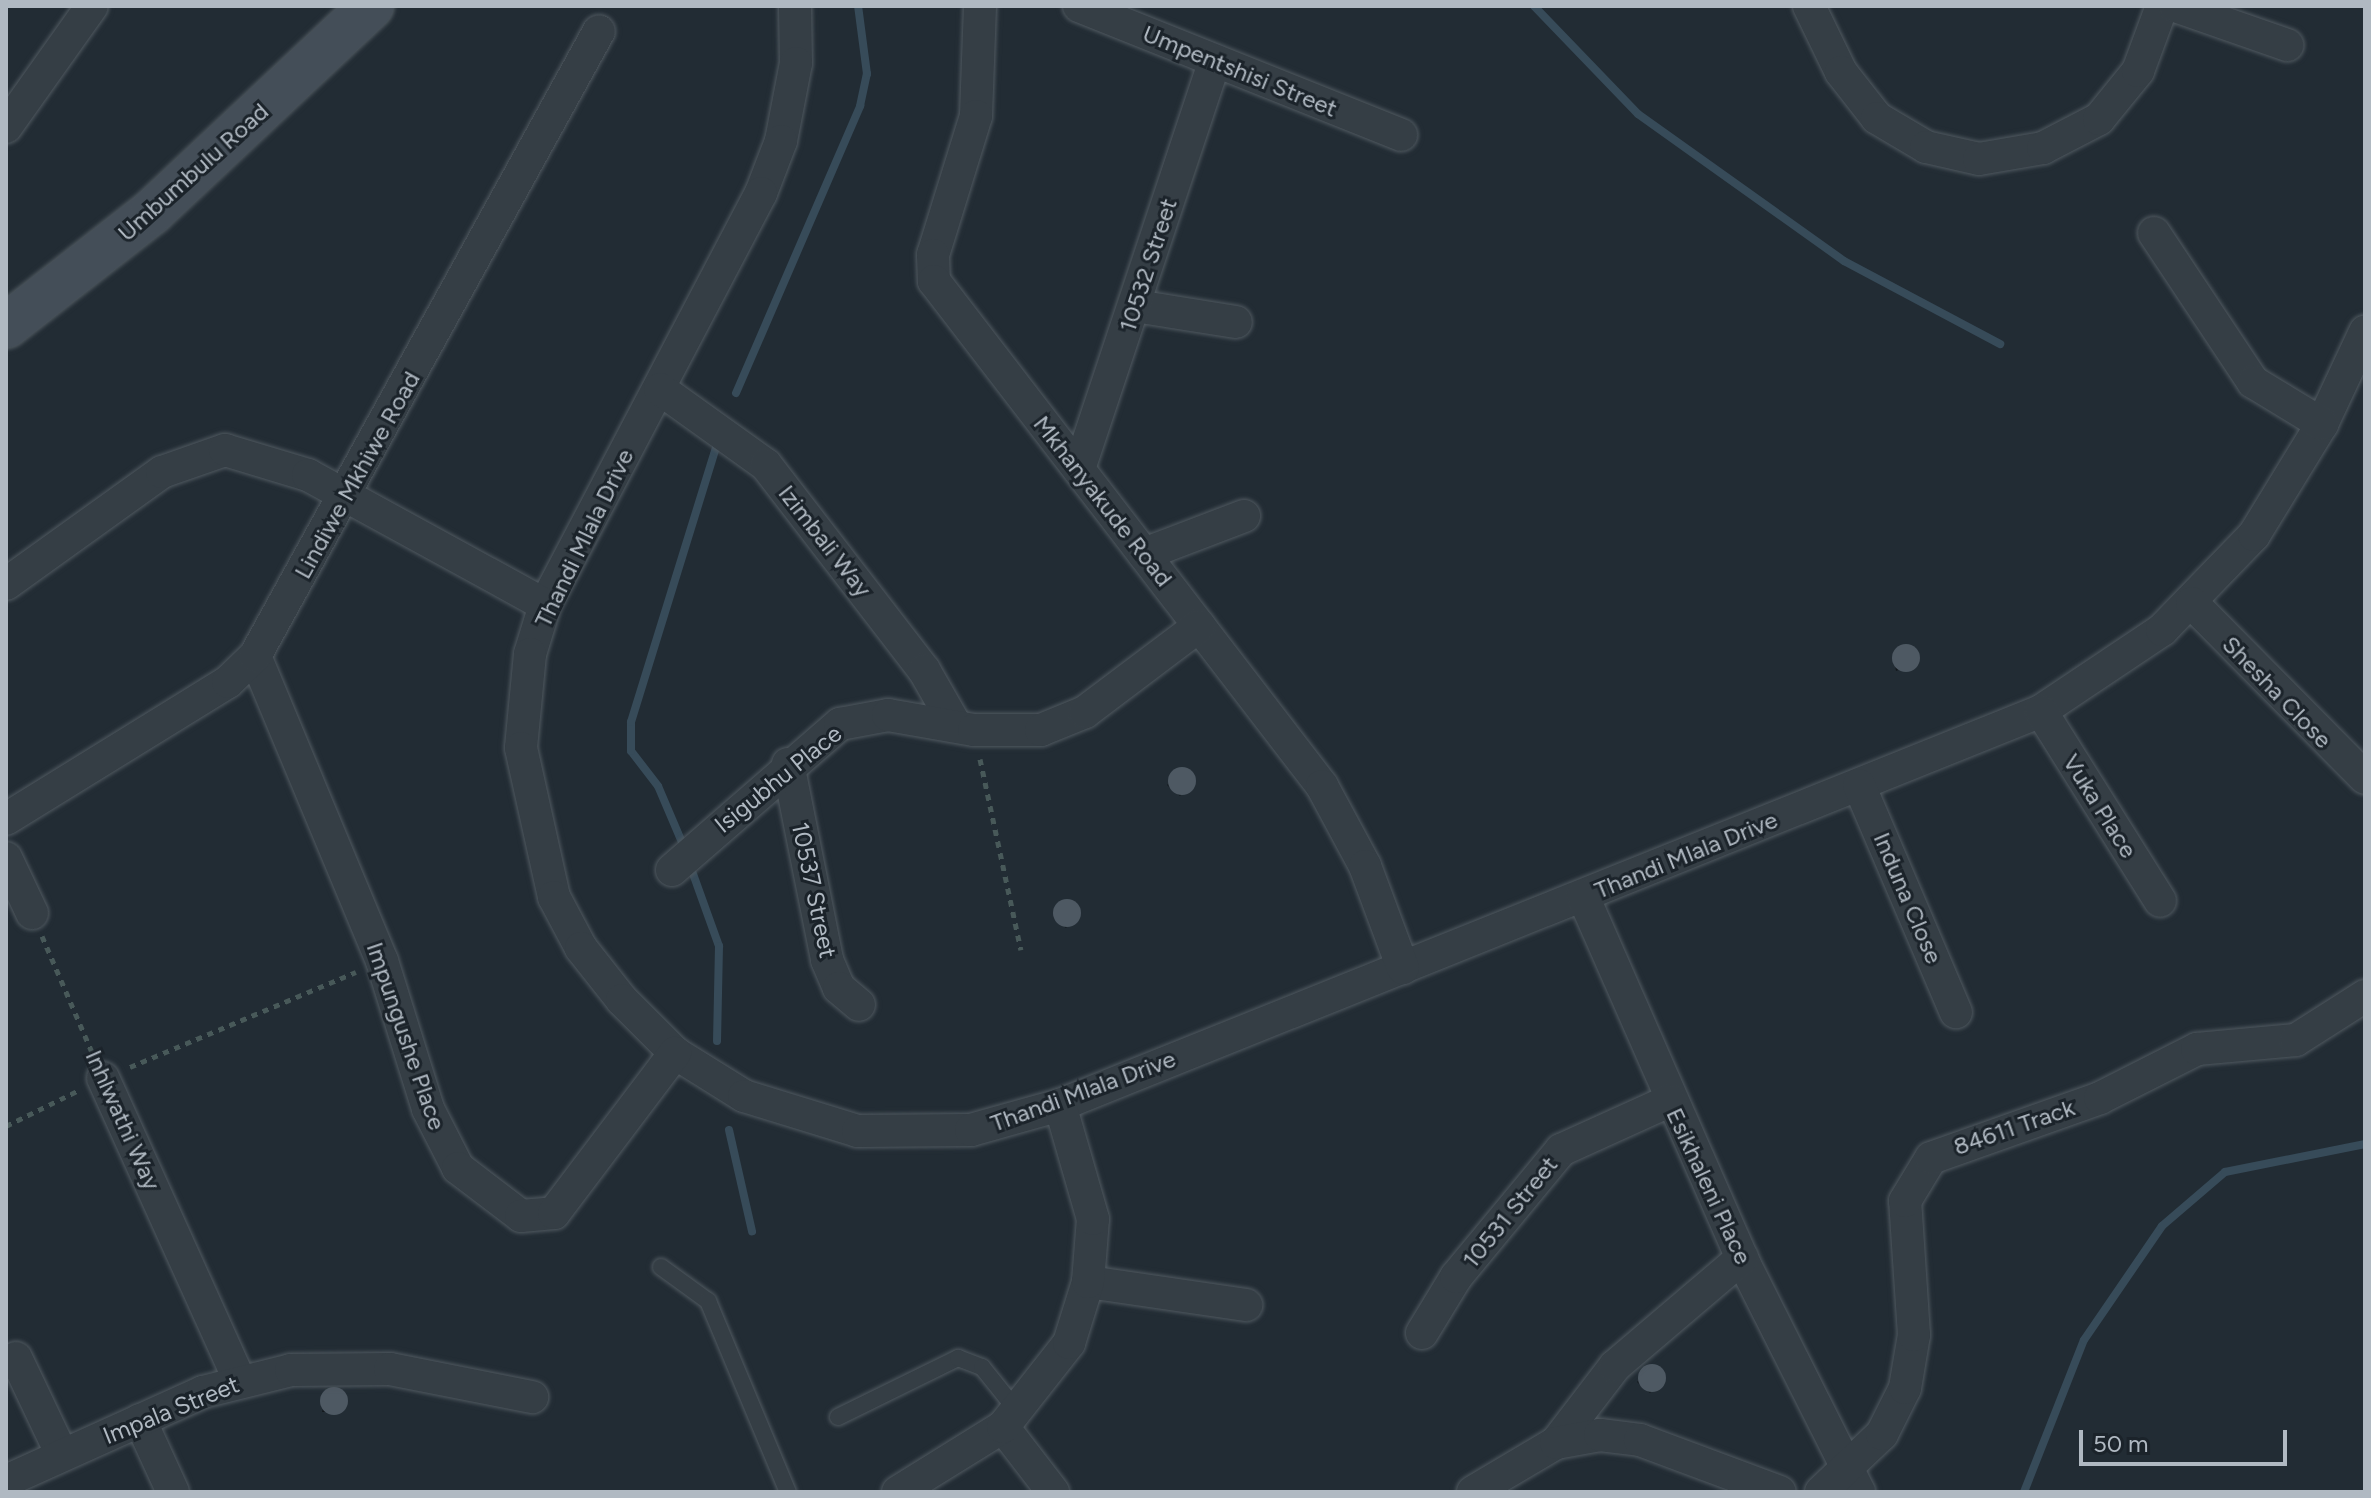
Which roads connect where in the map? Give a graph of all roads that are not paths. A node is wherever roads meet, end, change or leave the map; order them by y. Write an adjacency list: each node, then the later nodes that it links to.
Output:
1 (92, 6): 12 (street)
2 (371, 6): 17 (main road, Umbumbulu Road)
3 (795, 6): 19 (street, Thandi Mlala Drive)
4 (980, 6): 21 (street, Mkhanyakude Road)
5 (1079, 6): 11 (street, Umpentshisi Street)
6 (1809, 6): 7 (street)
7 (2162, 6)
8 (2175, 6): 10 (street)
9 (599, 31): 22 (street, Lindiwe Mkhiwe Road)
10 (2287, 45)
11 (1215, 61): 13 (street, Umpentshisi Street); 15 (street, 10532 Street)
12 (6, 127)
13 (1401, 135)
14 (2154, 233): 20 (street)
15 (1135, 306): 16 (street); 21 (street, 10532 Street)
16 (1236, 322)
17 (6, 326)
18 (2365, 332): 20 (street, Thandi Mlala Drive)
19 (660, 389): 27 (street, Thandi Mlala Drive); 31 (street, Izimbali Way)
20 (2322, 424): 26 (street, Thandi Mlala Drive)
21 (1079, 469): 24 (street, Mkhanyakude Road)
22 (346, 494): 25 (street); 27 (street); 29 (street, Lindiwe Mkhiwe Road)
23 (1244, 516): 24 (street)
24 (1144, 554): 28 (street, Mkhanyakude Road)
25 (6, 584)
26 (2192, 603): 30 (street, Thandi Mlala Drive); 33 (street, Shesha Close)
27 (545, 605): 45 (street, Thandi Mlala Drive)
28 (1199, 626): 31 (street, Isigubhu Place); 41 (street, Mkhanyakude Road)
29 (255, 656): 35 (street, Lindiwe Mkhiwe Road); 45 (street, Impungushe Place)
30 (2041, 711): 34 (street, Thandi Mlala Drive); 39 (street, Vuka Place)
31 (965, 728): 32 (street, Isigubhu Place)
32 (788, 764): 37 (street, Isigubhu Place); 43 (street, 10537 Street)
33 (2365, 778)
34 (1859, 785): 38 (street, Thandi Mlala Drive); 44 (street, Induna Close)
35 (6, 819)
36 (6, 858): 40 (street)
37 (672, 870)
38 (1583, 896): 41 (street, Thandi Mlala Drive); 47 (street, Esikhaleni Place)
39 (2160, 901)
40 (32, 913)
41 (1403, 968): 48 (street, Thandi Mlala Drive)
42 (2365, 996): 63 (street, 84611 Track)
43 (859, 1005)
44 (1956, 1012)
45 (675, 1053): 48 (street, Thandi Mlala Drive)
46 (103, 1078): 55 (street, Inhlwathi Way)
47 (1669, 1101): 49 (street, Esikhaleni Place); 53 (street, 10531 Street)
48 (1060, 1105): 51 (street)
49 (1742, 1258): 60 (street); 63 (street, Esikhaleni Place)
50 (661, 1267): 65 (lane)
51 (1088, 1282): 52 (street); 59 (street)
52 (1246, 1305)
53 (1422, 1333)
54 (16, 1358): 61 (street)
55 (240, 1381): 56 (street, Impala Street); 58 (street, Impala Street)
56 (532, 1397)
57 (838, 1417): 59 (lane)
58 (140, 1420): 61 (street, Impala Street); 64 (street)
59 (1010, 1420): 66 (street); 67 (street)
60 (1556, 1443): 68 (street); 69 (street)
61 (62, 1455): 62 (street, Impala Street)
62 (6, 1481)
63 (1853, 1481): 70 (street, 84611 Track)
64 (173, 1492)
65 (788, 1492)
66 (898, 1492)
67 (1053, 1492)
68 (1473, 1492)
69 (1780, 1492)
70 (1821, 1492)

